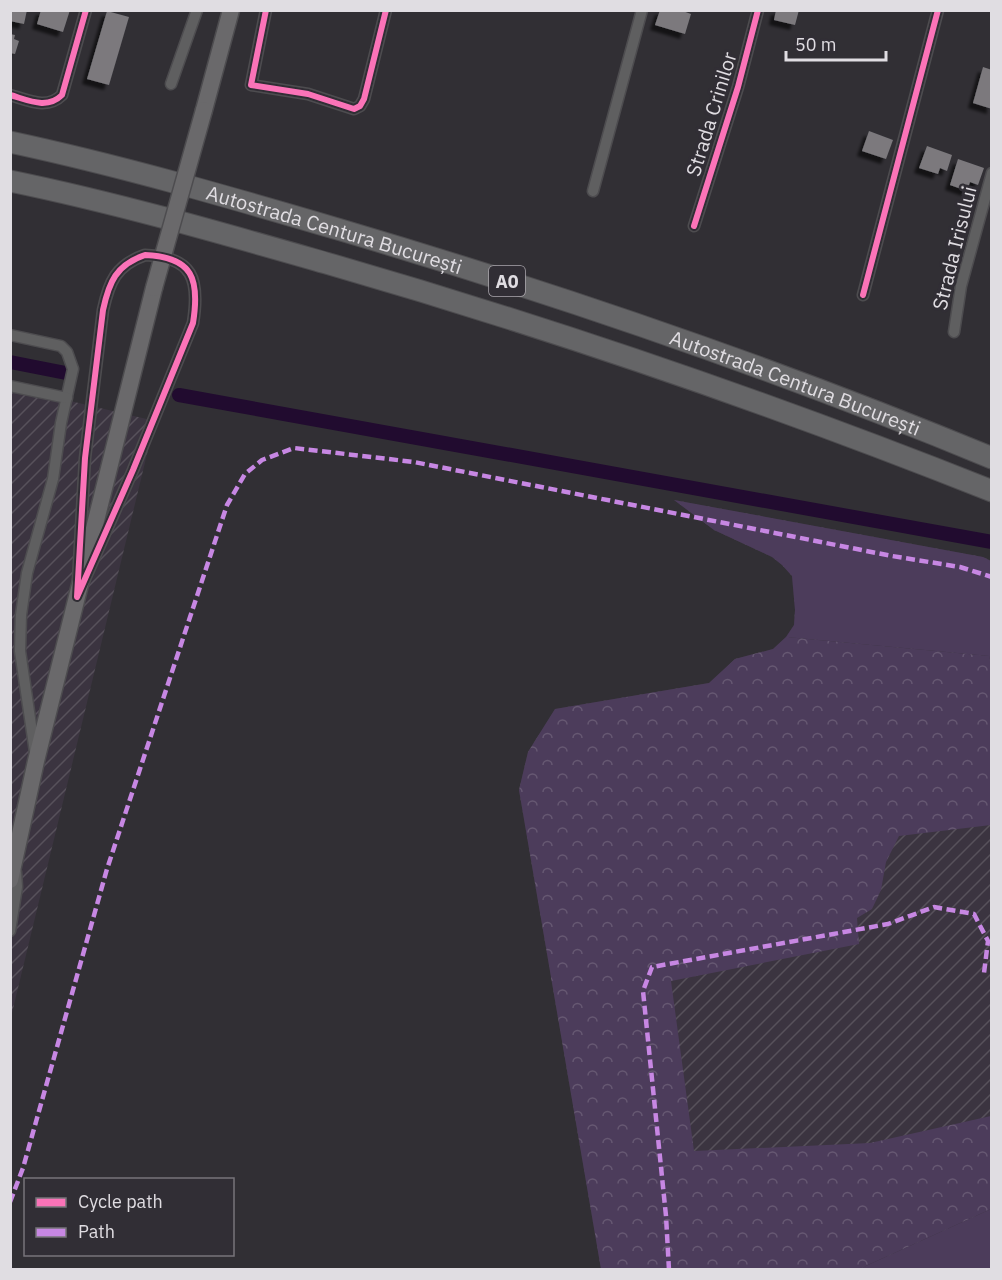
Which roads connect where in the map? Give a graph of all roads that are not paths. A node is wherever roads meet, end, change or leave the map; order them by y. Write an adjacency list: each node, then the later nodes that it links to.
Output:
1 (86, 10): 10 (street)
2 (197, 10): 9 (street)
3 (231, 10): 23 (main road, bridge)
4 (266, 10): 5 (street)
5 (386, 10)
6 (642, 10): 14 (street)
7 (758, 10): 15 (street, Strada Crinilor)
8 (938, 10): 16 (street)
9 (171, 84)
10 (10, 95)
11 (10, 142): 21 (highway, Autostrada Centura București / A0)
12 (992, 173): 17 (street, Strada Irisului)
13 (10, 181): 22 (highway, Autostrada Centura București / A0)
14 (593, 191)
15 (694, 226)
16 (863, 295)
17 (954, 332)
18 (10, 335): 20 (street)
19 (10, 386): 20 (street)
20 (67, 398): 24 (street)
21 (992, 458)
22 (992, 491)
23 (77, 597): 23 (street); 24 (main road)
24 (36, 761): 25 (main road)
25 (12, 872): 26 (street)
26 (10, 931)

